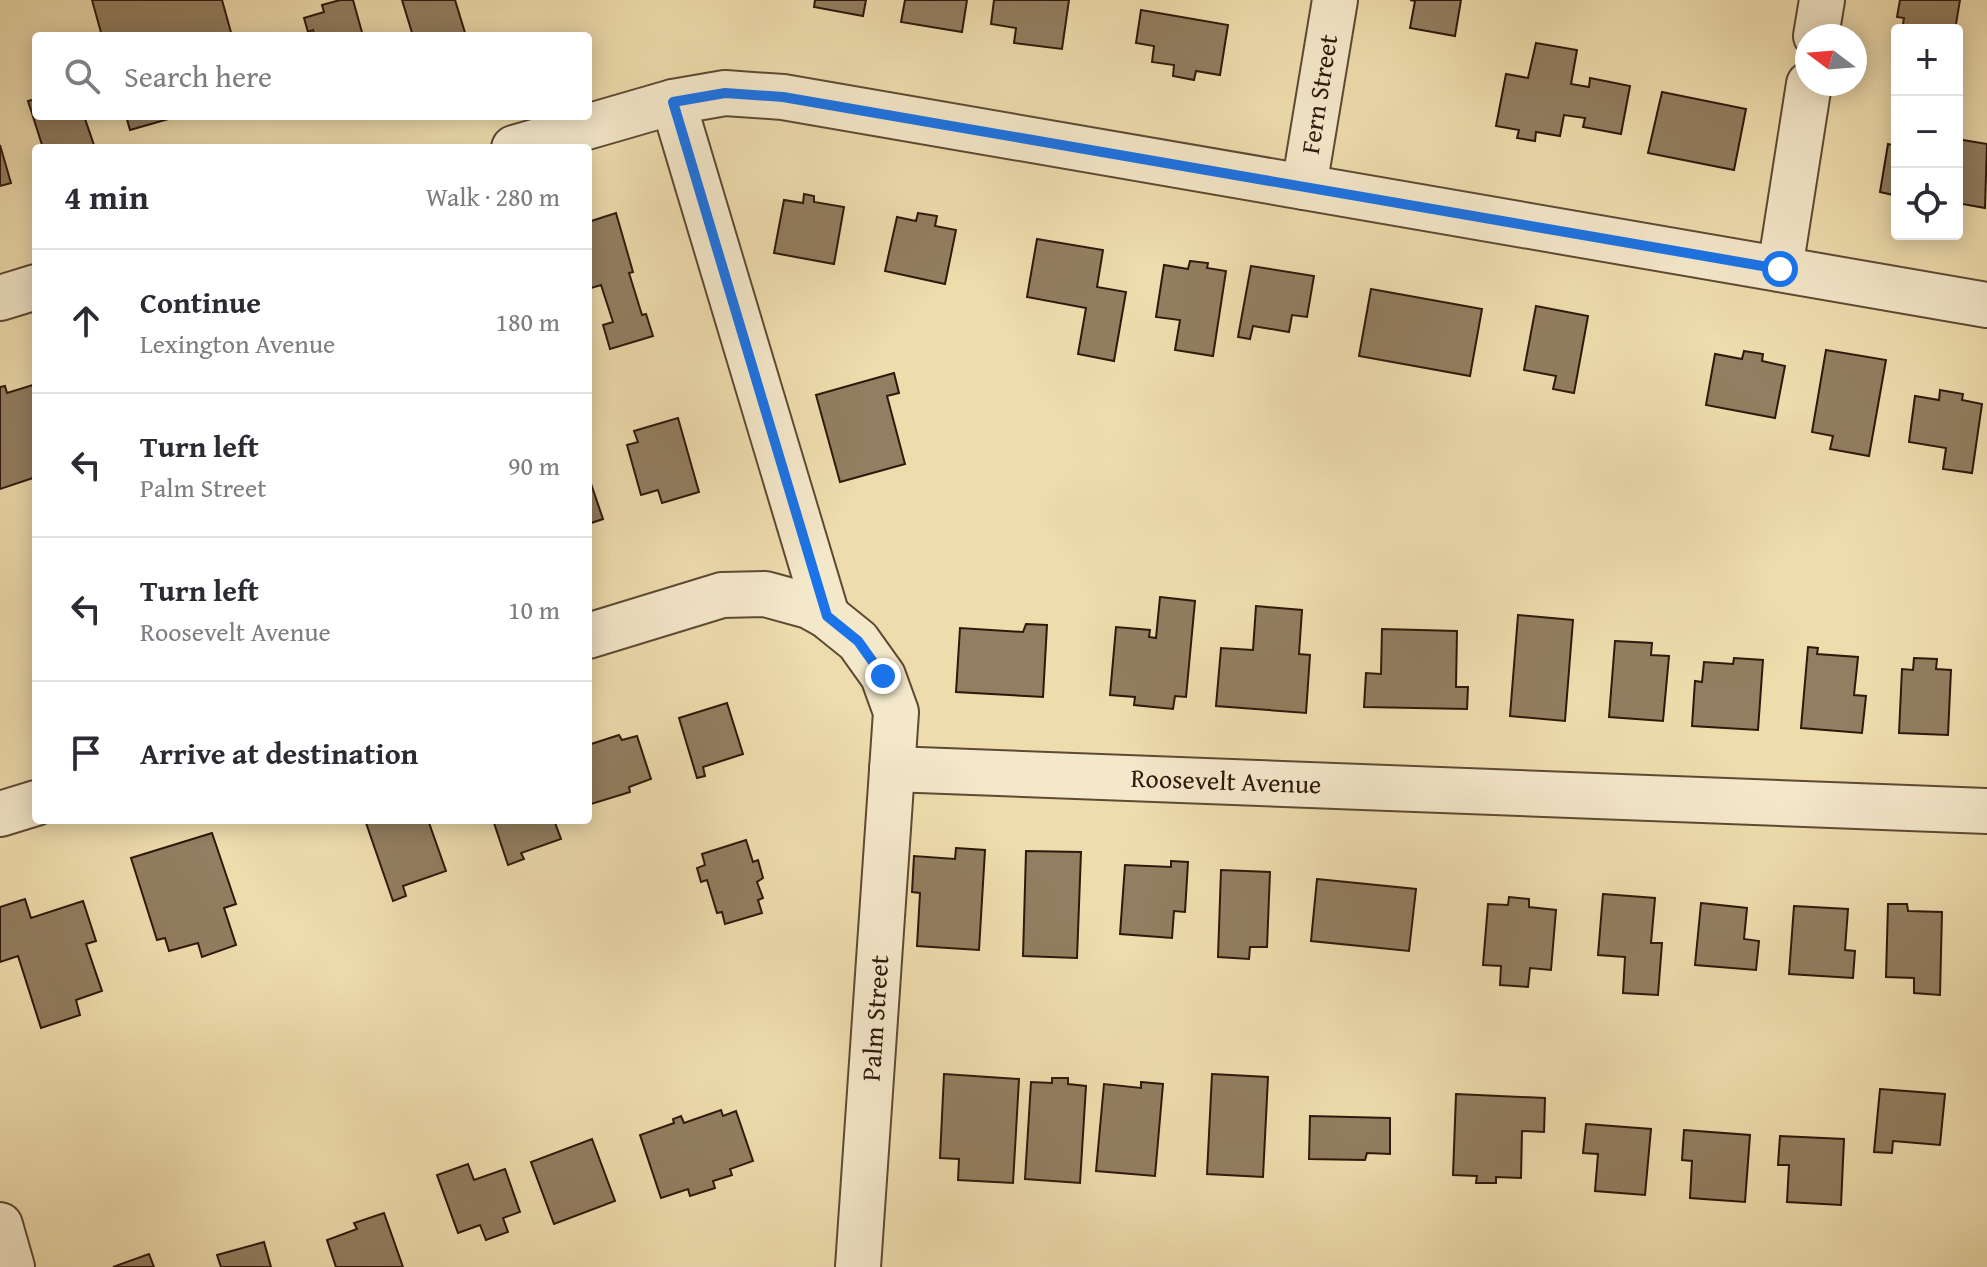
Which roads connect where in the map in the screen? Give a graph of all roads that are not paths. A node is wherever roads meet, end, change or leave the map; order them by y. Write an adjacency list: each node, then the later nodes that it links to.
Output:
1 (1335, 0): 7 (street, Fern Street)
2 (1822, 0): 3 (street)
3 (1818, 24)
4 (1807, 96): 8 (street)
5 (673, 102): 6 (street); 7 (street); 12 (street)
6 (528, 144)
7 (1304, 187): 8 (street)
8 (1780, 269): 11 (street)
9 (32, 288): 10 (street)
10 (0, 298)
11 (1987, 305)
12 (827, 616): 13 (street); 14 (street)
13 (592, 635)
14 (892, 769): 16 (street, Roosevelt Avenue); 18 (street, Palm Street)
15 (32, 804): 17 (street)
16 (1987, 811)
17 (0, 814)
18 (858, 1267)

